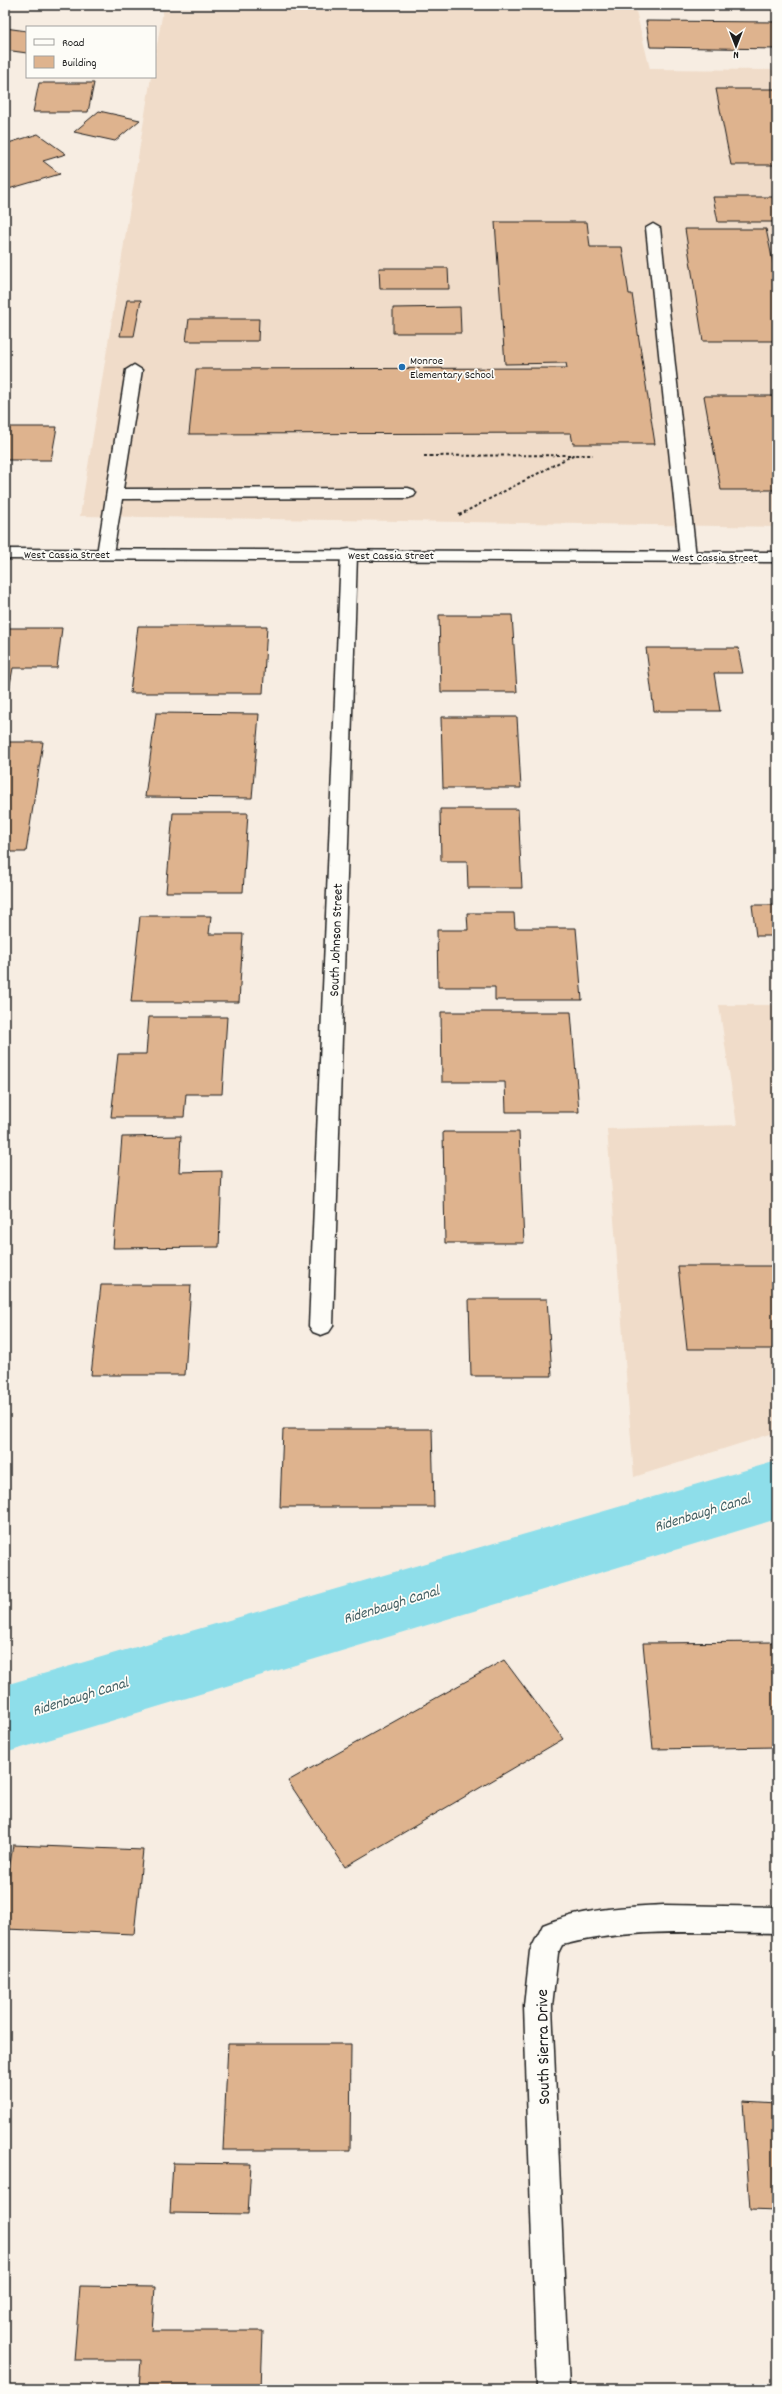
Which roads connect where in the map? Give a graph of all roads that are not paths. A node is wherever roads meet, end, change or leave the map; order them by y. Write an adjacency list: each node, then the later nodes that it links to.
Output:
1 (653, 228): 8 (street)
2 (134, 370): 4 (street)
3 (408, 493): 4 (street)
4 (115, 494): 6 (street)
5 (5, 554): 6 (street, West Cassia Street)
6 (105, 554): 7 (street, West Cassia Street)
7 (349, 554): 8 (street, West Cassia Street); 10 (street, South Johnson Street)
8 (688, 557): 9 (street, West Cassia Street)
9 (777, 557)
10 (321, 1326)
11 (777, 1920): 12 (street, South Sierra Drive)
12 (553, 2389)

